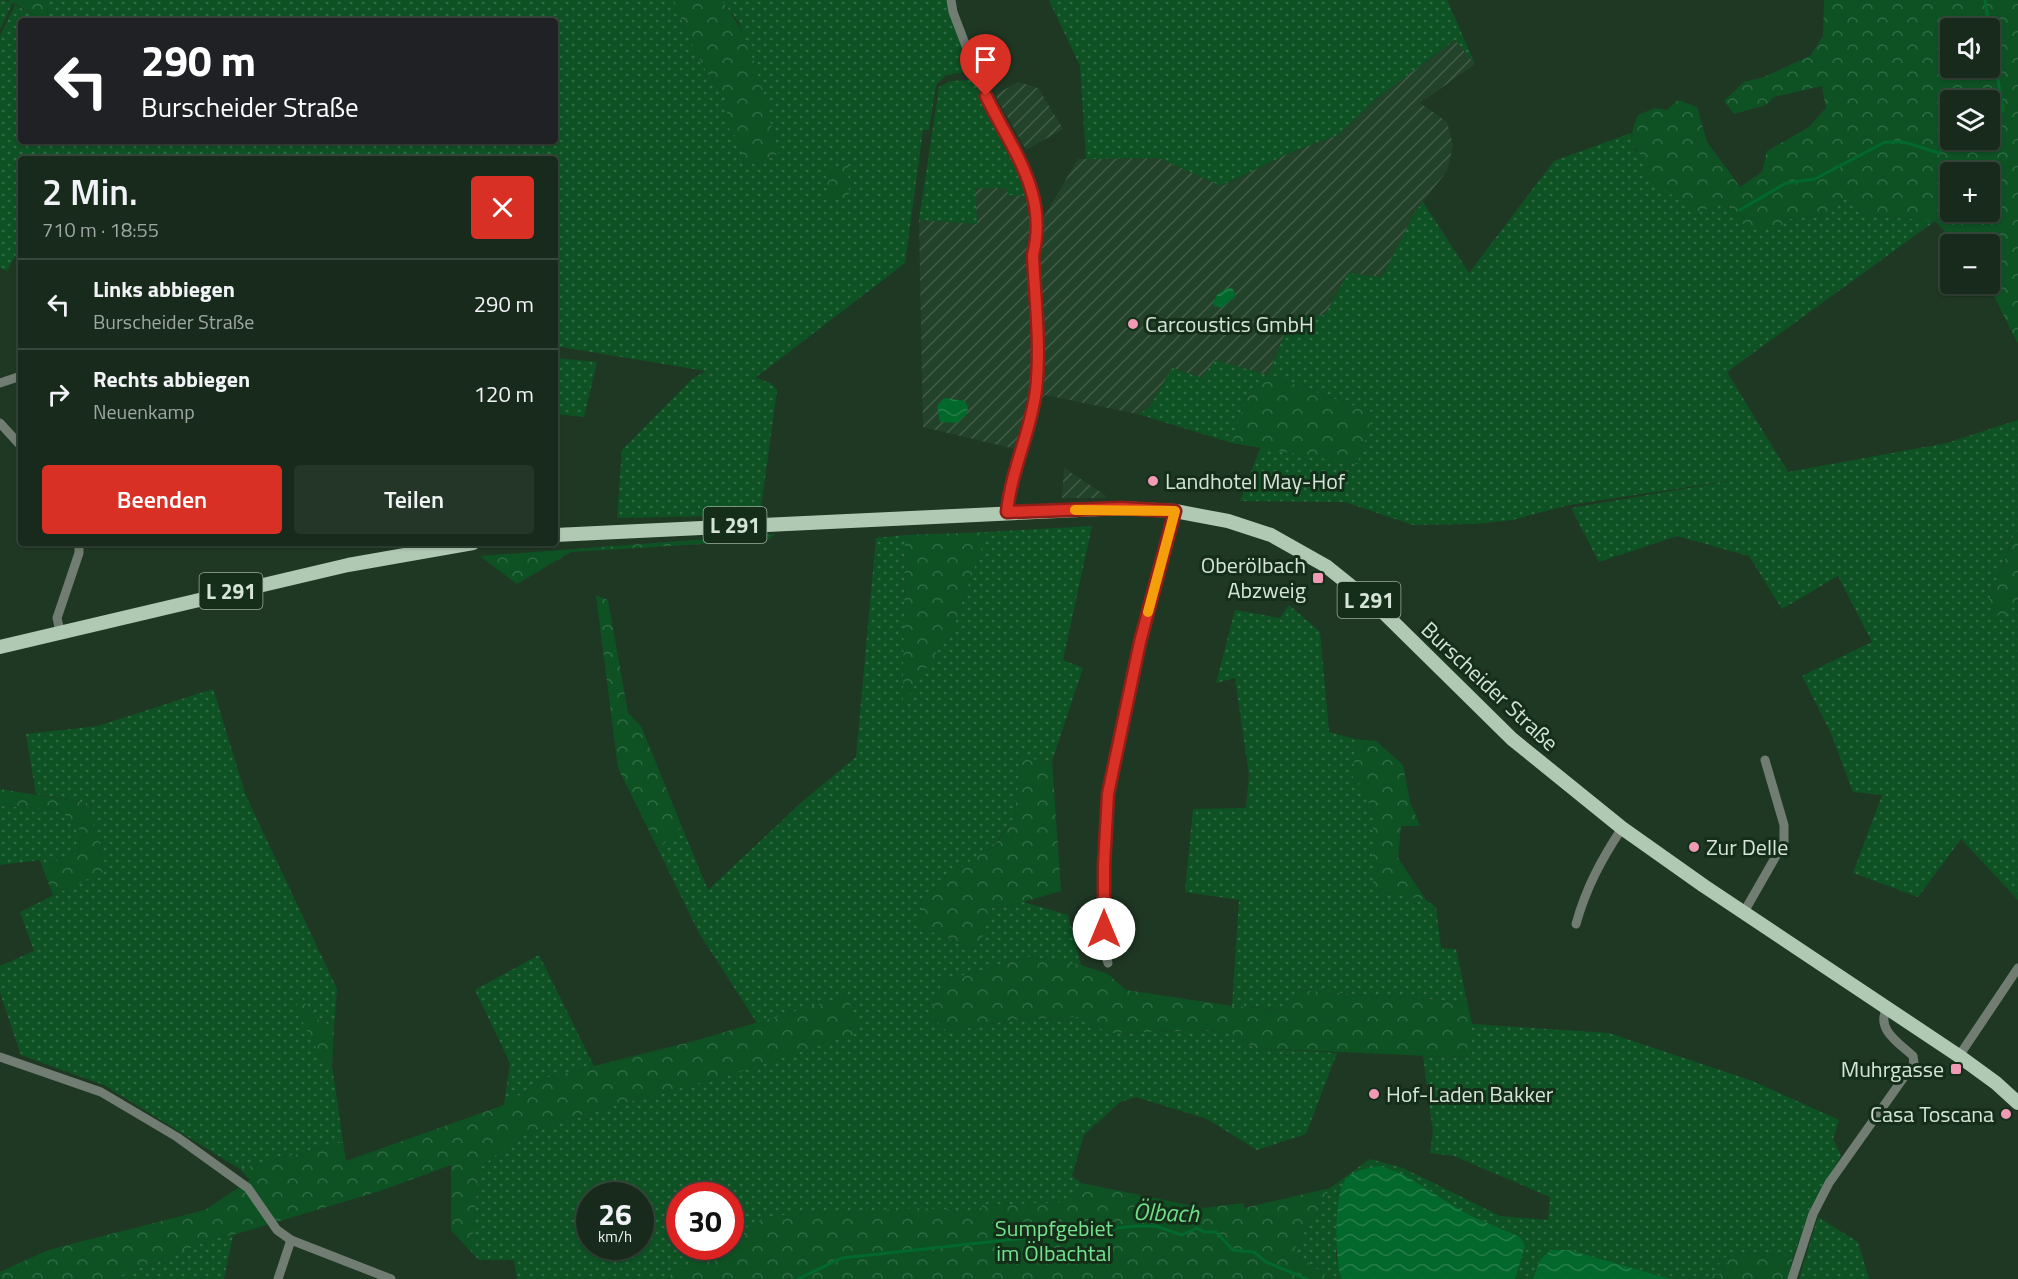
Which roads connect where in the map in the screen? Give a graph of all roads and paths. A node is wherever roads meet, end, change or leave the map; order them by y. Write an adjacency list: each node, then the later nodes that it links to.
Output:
1 (951, 0): 7 (street)
2 (18, 377): 3 (street)
3 (0, 383)
4 (0, 423): 5 (street)
5 (18, 443)
6 (1175, 511): 7 (main road, Burscheider Straße / L 291); 14 (main road, Burscheider Straße / L 291); 17 (street)
7 (1007, 512): 8 (main road, Burscheider Straße / L 291)
8 (558, 535)
9 (79, 546): 11 (street)
10 (457, 546): 11 (main road, L 291)
11 (60, 631): 12 (main road, L 291)
12 (0, 647)
13 (1765, 760): 15 (street)
14 (1622, 828): 15 (main road, Burscheider Straße / L 291); 16 (street)
15 (1744, 912): 19 (main road, Burscheider Straße / L 291)
16 (1576, 924)
17 (1108, 963)
18 (2018, 968): 20 (street)
19 (1887, 1008): 20 (main road, Burscheider Straße / L 291); 26 (street)
20 (1959, 1056): 22 (main road, Burscheider Straße / L 291)
21 (0, 1057): 23 (street)
22 (2018, 1103)
23 (291, 1240): 24 (street); 25 (street)
24 (278, 1279)
25 (391, 1279)
26 (1792, 1279)

